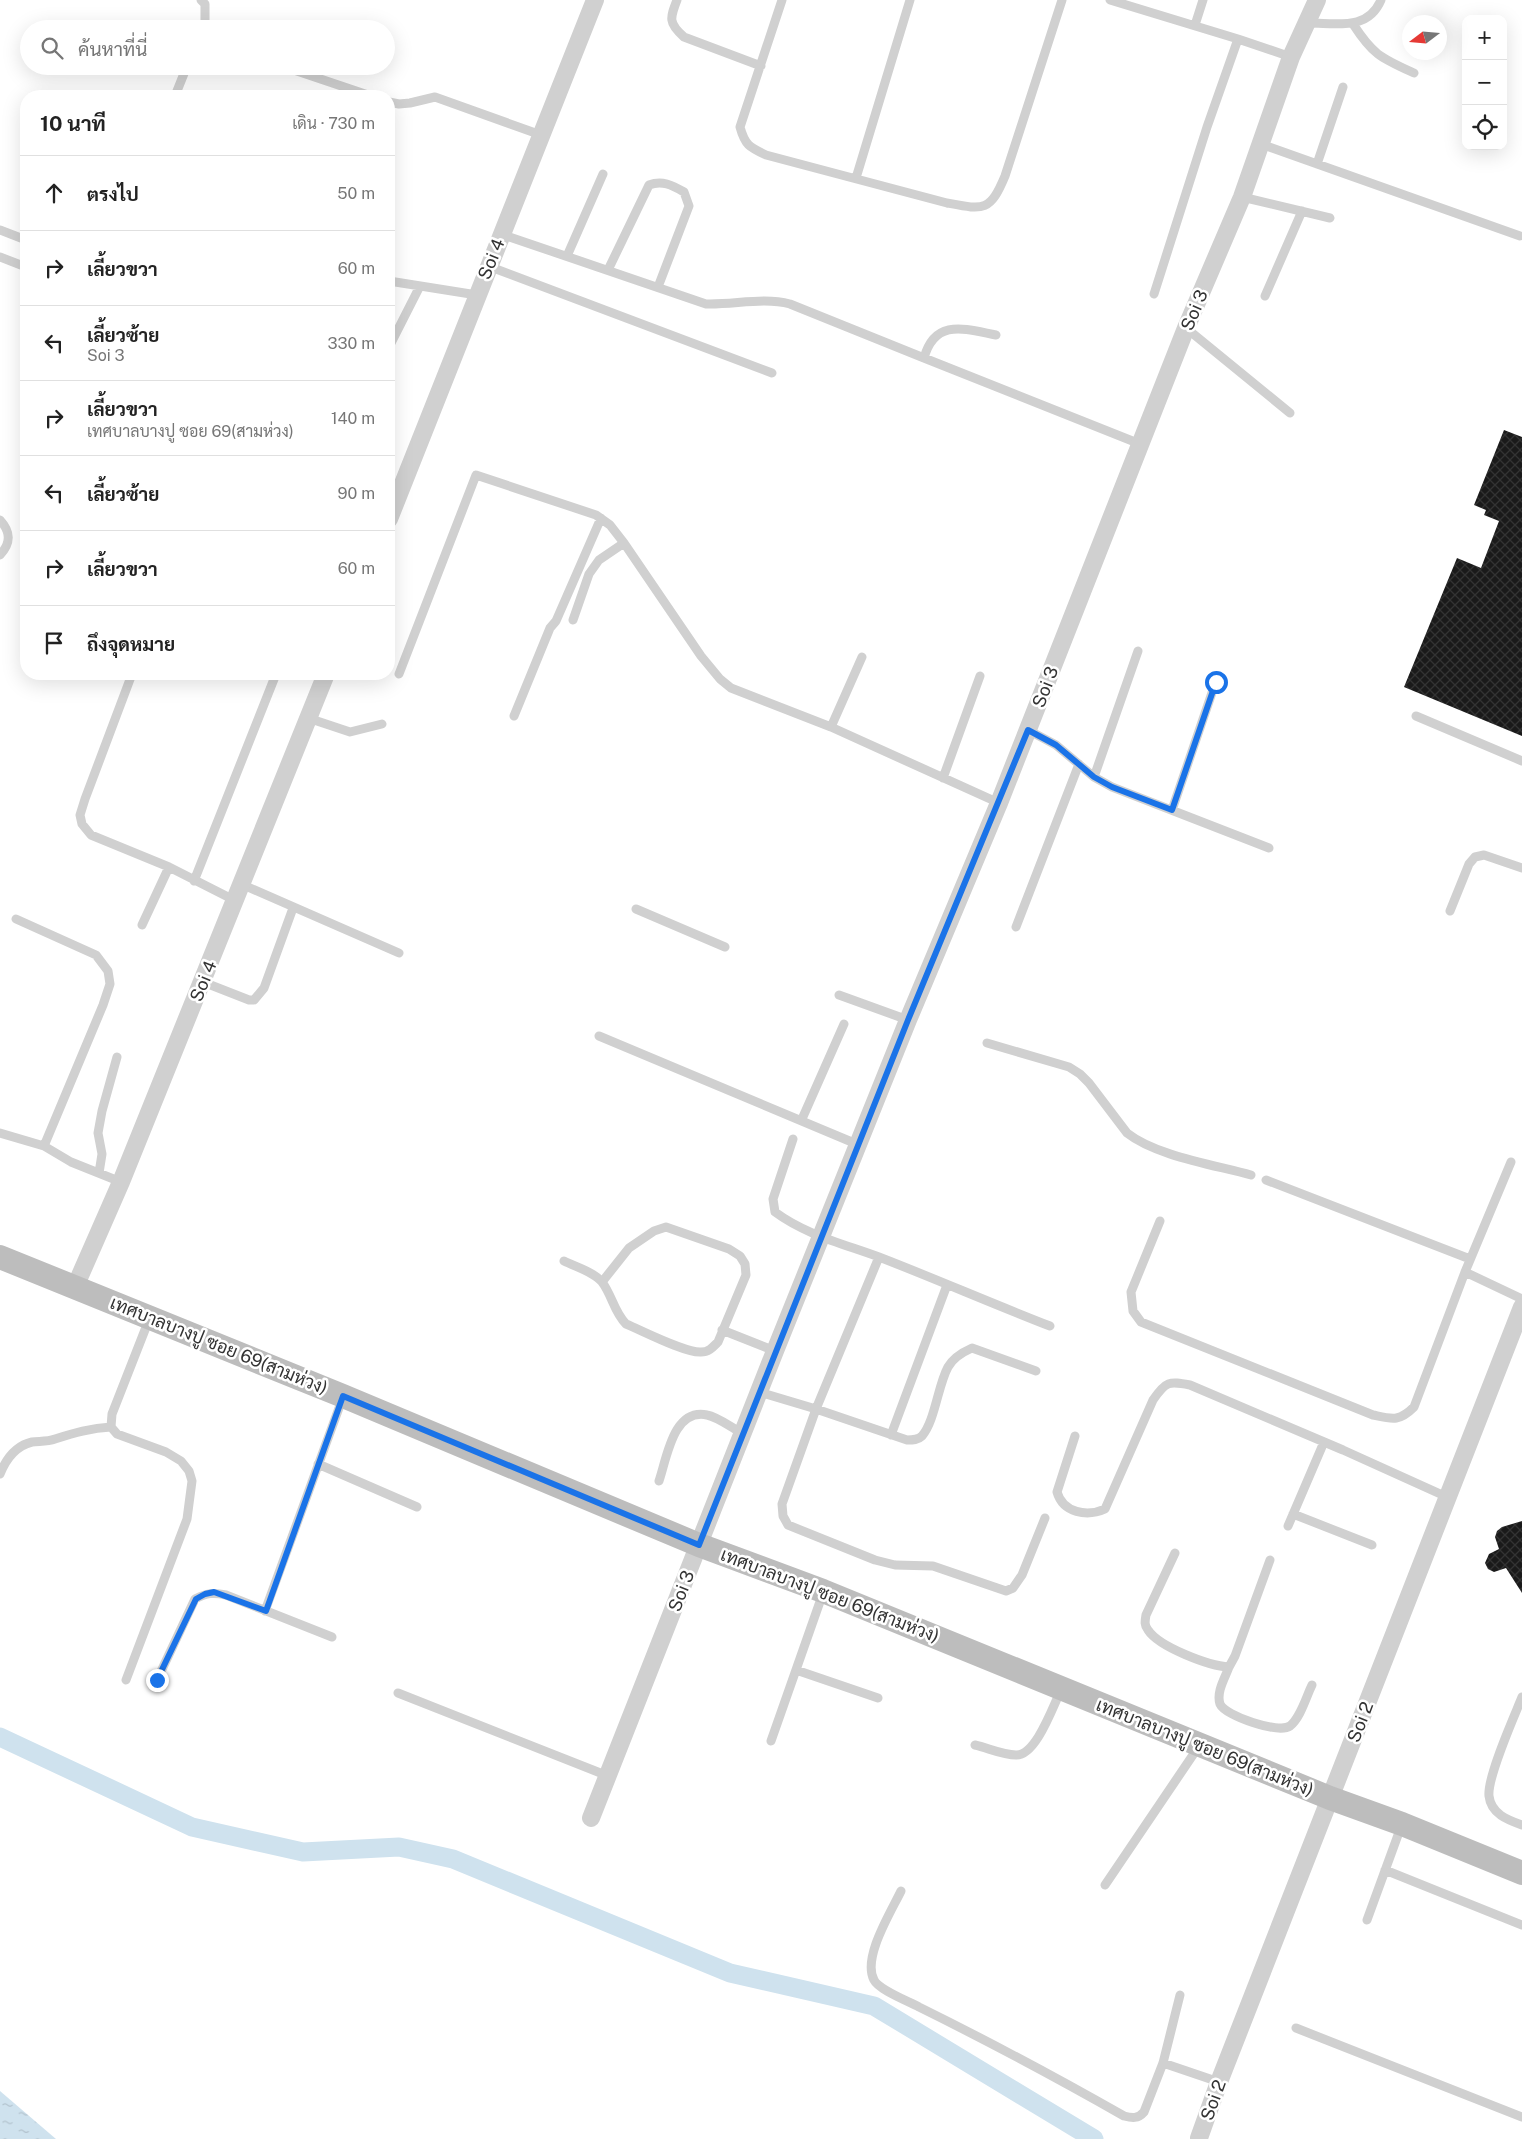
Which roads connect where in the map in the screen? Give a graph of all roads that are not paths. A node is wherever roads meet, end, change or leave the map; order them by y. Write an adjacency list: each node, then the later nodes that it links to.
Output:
1 (201, 0): 11 (lane)
2 (595, 0): 25 (street, Soi 4)
3 (677, 0): 17 (lane)
4 (782, 0): 17 (lane)
5 (910, 0): 29 (lane)
6 (1062, 0): 29 (lane)
7 (1110, 0): 14 (lane)
8 (1203, 0): 14 (lane)
9 (1318, 0): 12 (street, Soi 3)
10 (1381, 0): 13 (lane)
11 (205, 20)
12 (1308, 23): 13 (lane); 16 (street, Soi 3)
13 (1353, 24): 18 (lane)
14 (1195, 25): 15 (lane)
15 (1238, 39): 16 (lane); 45 (lane)
16 (1291, 57): 26 (street, Soi 3)
17 (761, 66): 29 (lane)
18 (1414, 74)
19 (183, 75): 22 (lane)
20 (309, 75): 23 (lane)
21 (1343, 87): 27 (lane)
22 (177, 90)
23 (353, 90)
24 (395, 103): 25 (lane)
25 (541, 134): 34 (street, Soi 4)
26 (1261, 144): 27 (lane); 30 (street, Soi 3)
27 (1318, 164): 35 (lane)
28 (603, 174): 37 (lane)
29 (856, 178)
30 (1242, 197): 31 (lane); 48 (street, Soi 3)
31 (1302, 211): 32 (lane); 47 (lane)
32 (1330, 218)
33 (0, 230): 36 (lane)
34 (501, 234): 37 (lane); 40 (street, Soi 4)
35 (1520, 236)
36 (20, 238)
37 (567, 256): 41 (lane)
38 (0, 257): 39 (lane)
39 (20, 265)
40 (488, 266): 46 (street, Soi 4); 52 (lane)
41 (608, 270): 44 (lane); 44 (lane)
42 (395, 282): 43 (lane)
43 (420, 286): 46 (lane); 50 (lane)
44 (658, 287): 51 (lane)
45 (1154, 294)
46 (477, 295): 55 (street, Soi 4)
47 (1265, 296)
48 (1186, 328): 53 (lane); 54 (street, Soi 3)
49 (996, 335): 51 (lane)
50 (395, 336)
51 (924, 358): 54 (lane)
52 (772, 373)
53 (1290, 413)
54 (1140, 444): 74 (street, Soi 3)
55 (395, 504)
56 (602, 518): 58 (lane); 63 (lane); 69 (lane)
57 (0, 520): 59 (lane)
58 (624, 543): 60 (lane); 73 (lane)
59 (0, 555)
60 (573, 620)
61 (1138, 651): 77 (lane)
62 (862, 657): 73 (lane)
63 (399, 674)
64 (980, 676): 78 (lane)
65 (130, 680): 82 (lane)
66 (274, 680): 84 (lane)
67 (324, 680): 71 (street, Soi 4)
68 (1216, 682): 80 (lane)
69 (514, 716)
70 (1416, 716): 75 (lane)
71 (308, 718): 72 (lane); 85 (street, Soi 4)
72 (382, 724)
73 (831, 727): 78 (lane)
74 (1028, 730): 76 (lane); 79 (street, Soi 3)
75 (1522, 761)
76 (1079, 764): 77 (lane); 91 (lane)
77 (1094, 777): 80 (lane)
78 (943, 778): 79 (lane)
79 (999, 803): 96 (street, Soi 3)
80 (1172, 810): 81 (lane)
81 (1270, 848)
82 (169, 867): 84 (lane); 90 (lane)
83 (1522, 868): 88 (lane)
84 (194, 881): 85 (lane)
85 (238, 892): 86 (lane); 94 (street, Soi 4)
86 (293, 908): 93 (lane); 94 (lane)
87 (636, 909): 92 (lane)
88 (1450, 911)
89 (16, 919): 105 (lane)
90 (142, 925)
91 (1016, 927)
92 (725, 948)
93 (399, 953)
94 (203, 982): 110 (street, Soi 4)
95 (839, 995): 96 (lane)
96 (908, 1020): 104 (street, Soi 3)
97 (844, 1024): 101 (lane)
98 (599, 1036): 101 (lane)
99 (987, 1043): 108 (lane)
100 (117, 1057): 107 (lane)
101 (802, 1119): 104 (lane)
102 (0, 1133): 105 (lane)
103 (793, 1139): 112 (lane)
104 (859, 1144): 112 (street, Soi 3)
105 (44, 1146): 107 (lane)
106 (1511, 1162): 115 (lane)
107 (98, 1173): 110 (lane)
108 (1252, 1175)
109 (1266, 1180): 115 (lane)
110 (122, 1182): 120 (street, Soi 4)
111 (1160, 1221): 117 (lane)
112 (821, 1237): 114 (lane); 126 (street, Soi 3)
113 (0, 1257): 120 (street, เทศบาลบางปู ซอย 69(สามห่วง))
114 (879, 1257): 119 (lane); 130 (lane)
115 (1470, 1259): 117 (lane)
116 (564, 1261): 118 (lane)
117 (1465, 1272): 121 (lane)
118 (602, 1282): 125 (lane); 125 (lane)
119 (947, 1285): 124 (lane); 133 (lane)
120 (75, 1287): 123 (street, เทศบาลบางปู ซอย 69(สามห่วง))
121 (1522, 1299)
122 (1522, 1307): 139 (street, Soi 2)
123 (150, 1317): 129 (street, เทศบาลบางปู ซอย 69(สามห่วง)); 131 (lane)
124 (1050, 1326)
125 (722, 1330): 126 (lane)
126 (775, 1350): 128 (street, Soi 3)
127 (1036, 1371): 133 (lane)
128 (759, 1392): 130 (lane); 132 (street, Soi 3)
129 (343, 1396): 136 (lane); 144 (street, เทศบาลบางปู ซอย 69(สามห่วง))
130 (816, 1409): 133 (lane); 142 (lane)
131 (111, 1427): 137 (lane); 153 (lane)
132 (742, 1433): 138 (lane); 144 (street, Soi 3)
133 (891, 1435)
134 (1075, 1436): 135 (lane)
135 (1324, 1442): 139 (lane); 141 (lane)
136 (318, 1464): 140 (lane); 149 (lane)
137 (0, 1474)
138 (659, 1480)
139 (1447, 1497): 164 (street, Soi 2)
140 (417, 1508)
141 (1293, 1514): 143 (lane); 145 (lane)
142 (1045, 1518)
143 (1288, 1526)
144 (699, 1545): 148 (street, เทศบาลบางปู ซอย 69(สามห่วง)); 163 (street, Soi 3)
145 (1372, 1545)
146 (1175, 1553): 151 (lane)
147 (1270, 1560): 151 (lane)
148 (823, 1592): 152 (lane); 156 (street, เทศบาลบางปู ซอย 69(สามห่วง))
149 (266, 1611): 150 (lane); 154 (lane)
150 (332, 1637)
151 (1229, 1667): 155 (lane)
152 (796, 1670): 159 (lane); 160 (lane)
153 (126, 1680)
154 (157, 1680)
155 (1312, 1685)
156 (1062, 1688): 161 (street, เทศบาลบางปู ซอย 69(สามห่วง)); 162 (lane)
157 (398, 1693): 163 (lane)
158 (1522, 1696): 167 (lane)
159 (878, 1698)
160 (771, 1741)
161 (1200, 1744): 164 (street, เทศบาลบางปู ซอย 69(สามห่วง)); 170 (lane)
162 (975, 1745)
163 (608, 1776): 165 (street, Soi 3)
164 (1330, 1798): 166 (street, เทศบาลบางปู ซอย 69(สามห่วง)); 177 (street, Soi 2)
165 (591, 1818)
166 (1402, 1824): 168 (lane); 169 (street, เทศบาลบางปู ซอย 69(สามห่วง))
167 (1522, 1826)
168 (1385, 1870): 172 (lane); 173 (lane)
169 (1522, 1873)
170 (1105, 1885)
171 (901, 1891): 176 (lane)
172 (1367, 1920)
173 (1522, 1925)
174 (1180, 1995): 176 (lane)
175 (1296, 2028): 178 (lane)
176 (1163, 2063): 177 (lane)
177 (1219, 2082): 179 (street, Soi 2)
178 (1522, 2117)
179 (1199, 2138)

